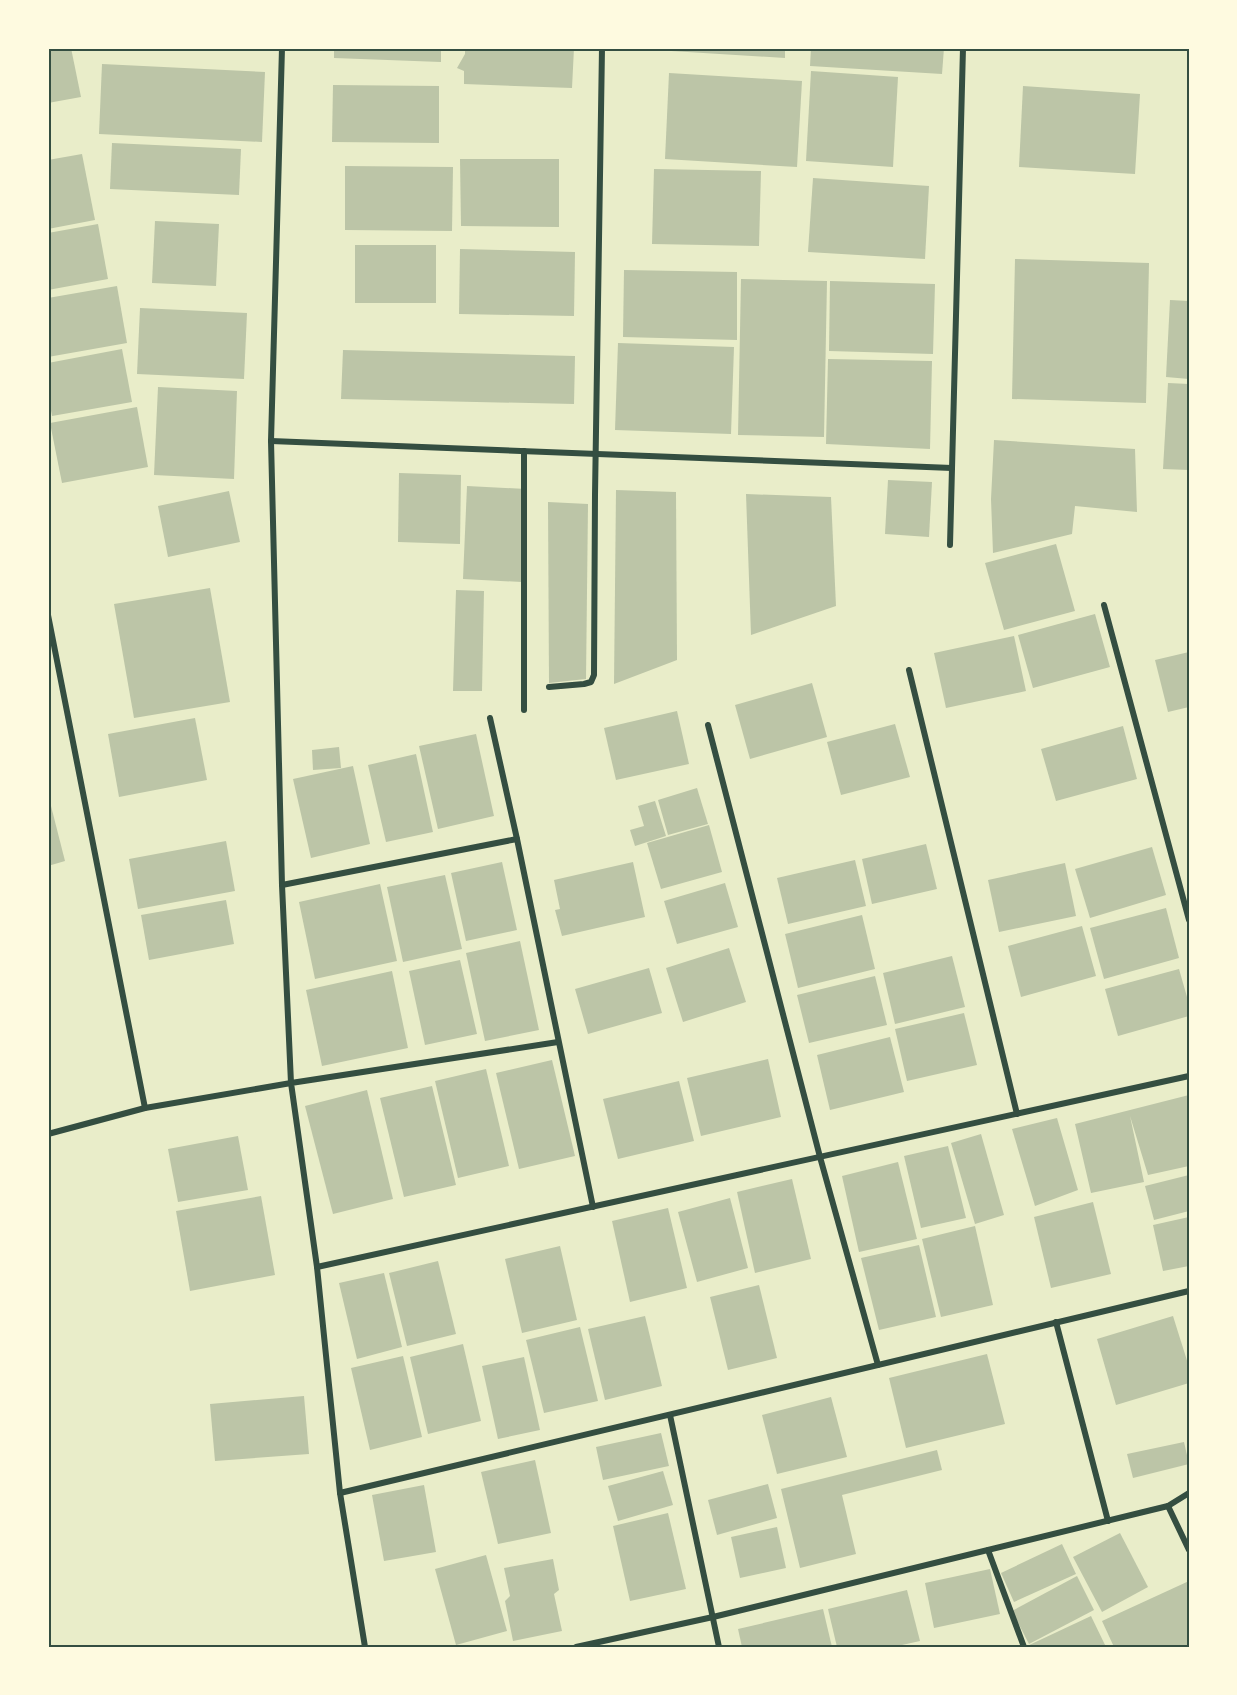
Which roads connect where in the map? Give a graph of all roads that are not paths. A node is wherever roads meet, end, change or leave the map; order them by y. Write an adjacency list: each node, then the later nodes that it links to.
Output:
1 (282, 48): 4 (street)
2 (602, 48): 6 (street)
3 (963, 48): 7 (street)
4 (271, 441): 5 (street); 17 (street)
5 (524, 451): 6 (street); 13 (street)
6 (597, 454): 7 (street); 12 (street)
7 (952, 468): 8 (street)
8 (950, 545)
9 (1104, 605): 18 (street)
10 (48, 615): 22 (street)
11 (909, 670): 23 (street)
12 (549, 687)
13 (524, 710)
14 (490, 718): 16 (street)
15 (708, 725): 25 (street)
16 (518, 839): 17 (street); 19 (street)
17 (282, 885): 21 (street)
18 (1189, 920)
19 (558, 1042): 21 (street); 26 (street)
20 (1189, 1076): 23 (street)
21 (291, 1083): 22 (street); 27 (street)
22 (145, 1108): 24 (street)
23 (1017, 1114): 25 (street)
24 (48, 1134)
25 (820, 1157): 26 (street); 30 (street)
26 (593, 1207): 27 (street)
27 (317, 1267): 32 (street)
28 (1189, 1291): 29 (street)
29 (1056, 1322): 30 (street); 35 (street)
30 (878, 1365): 31 (street)
31 (670, 1415): 32 (street); 38 (street)
32 (340, 1493): 39 (street)
33 (1189, 1493): 34 (street)
34 (1168, 1506): 35 (street); 37 (street)
35 (1108, 1521): 36 (street)
36 (988, 1550): 38 (street); 42 (street)
37 (1189, 1550)
38 (713, 1617): 40 (street); 41 (street)
39 (364, 1647)
40 (576, 1647)
41 (719, 1647)
42 (1024, 1647)

